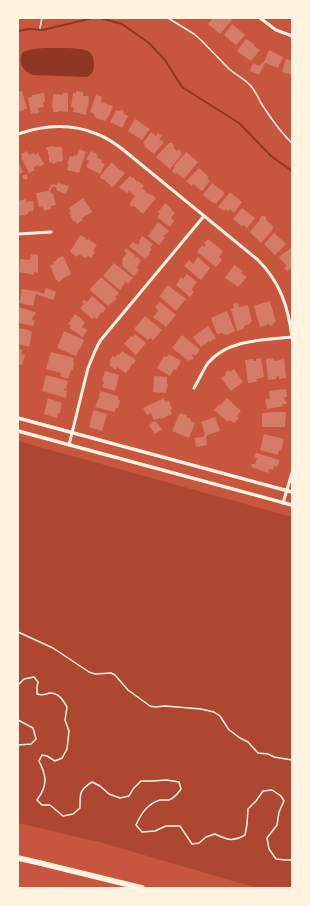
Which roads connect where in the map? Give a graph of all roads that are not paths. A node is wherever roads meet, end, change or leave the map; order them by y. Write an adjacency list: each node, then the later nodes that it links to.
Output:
1 (260, 18): 2 (street)
2 (292, 36)
3 (18, 134): 4 (street)
4 (204, 216): 7 (street); 11 (street)
5 (51, 232): 6 (street)
6 (18, 234)
7 (292, 337): 8 (street)
8 (194, 388)
9 (18, 418): 11 (street)
10 (18, 431): 12 (street)
11 (71, 433): 12 (street); 14 (street)
12 (68, 445): 16 (street)
13 (292, 473): 14 (street)
14 (287, 490): 15 (street); 16 (street)
15 (292, 492)
16 (283, 503): 17 (street)
17 (292, 505)
18 (18, 858): 19 (highway)
19 (142, 888)

